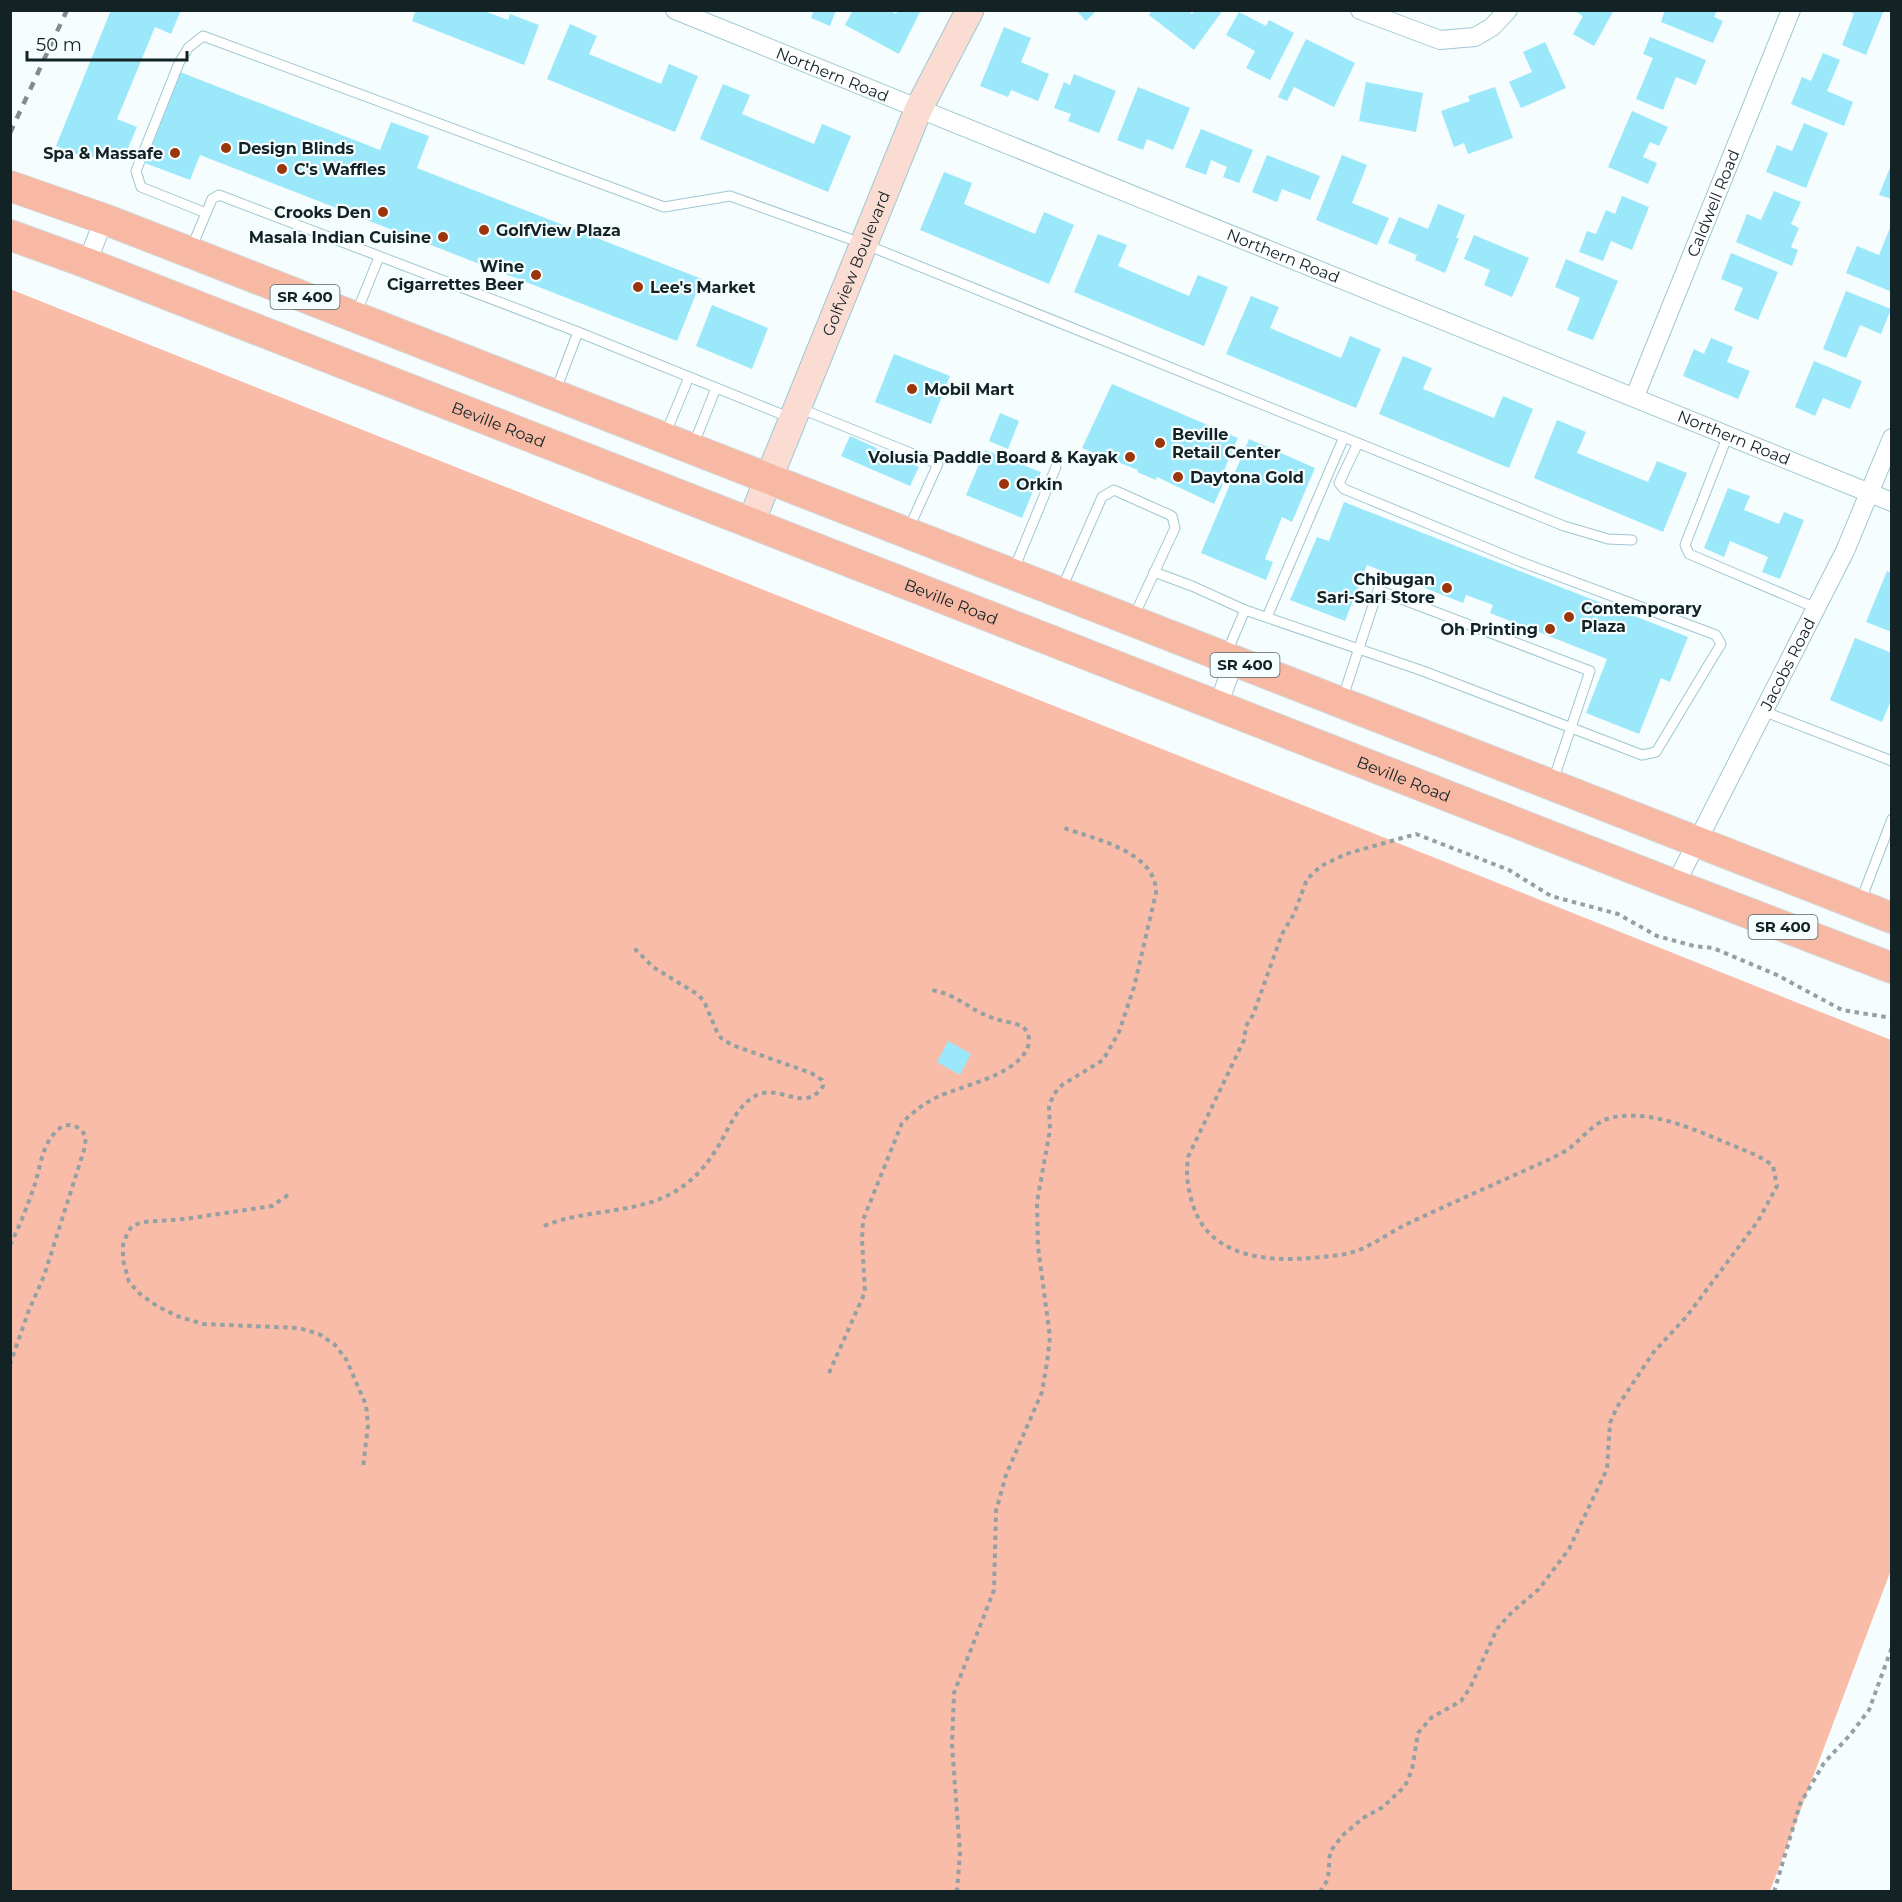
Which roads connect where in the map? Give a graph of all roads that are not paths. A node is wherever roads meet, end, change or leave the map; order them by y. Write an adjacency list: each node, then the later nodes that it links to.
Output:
1 (675, 10): 6 (street, Northern Road)
2 (970, 10): 6 (street, Golfview Boulevard)
3 (1360, 10): 4 (street)
4 (1508, 10)
5 (1791, 10): 20 (street, Caldwell Road)
6 (918, 110): 11 (street, Golfview Boulevard); 20 (street, Northern Road)
7 (10, 186): 9 (main road, SR 400)
8 (206, 213): 11 (lane); 12 (lane); 13 (lane)
9 (104, 219): 12 (main road, SR 400); 14 (street)
10 (10, 235): 14 (main road, Beville Road / SR 400)
11 (864, 244): 21 (street, Golfview Boulevard); 24 (lane)
12 (189, 252): 15 (main road, SR 400)
13 (379, 257): 15 (lane); 16 (lane)
14 (87, 262): 32 (main road, Beville Road / SR 400)
15 (355, 317): 19 (main road, SR 400)
16 (578, 332): 17 (lane); 19 (lane)
17 (689, 377): 18 (lane); 23 (lane)
18 (716, 388): 21 (lane); 27 (lane)
19 (554, 395): 23 (main road, SR 400)
20 (1635, 396): 22 (street, Northern Road)
21 (795, 413): 29 (street, Golfview Boulevard); 33 (lane)
22 (1728, 435): 30 (street, Northern Road); 38 (lane)
23 (664, 437): 27 (main road, SR 400)
24 (1344, 437): 26 (lane); 40 (lane)
25 (1892, 438): 30 (street, Jacobs Road)
26 (1358, 443): 34 (lane); 47 (lane)
27 (692, 448): 29 (main road, SR 400)
28 (1056, 467): 36 (lane)
29 (769, 479): 32 (street, Golfview Boulevard); 33 (main road, SR 400)
30 (1869, 493): 31 (street, Northern Road); 38 (street, Jacobs Road)
31 (1892, 502)
32 (751, 522): 45 (main road, Beville Road / SR 400)
33 (906, 533): 36 (main road, SR 400)
34 (1632, 540)
35 (1154, 572): 37 (lane); 39 (lane); 41 (lane)
36 (1012, 574): 37 (main road, SR 400)
37 (1060, 593): 41 (main road, SR 400)
38 (1816, 608): 46 (street, Jacobs Road)
39 (1245, 610): 40 (lane); 43 (lane)
40 (1267, 617): 42 (lane)
41 (1132, 621): 43 (main road, SR 400)
42 (1359, 649): 44 (lane); 47 (lane); 47 (lane)
43 (1229, 659): 44 (main road, SR 400); 45 (street)
44 (1341, 702): 49 (main road, SR 400)
45 (1218, 706): 52 (main road, Beville Road / SR 400)
46 (1763, 711): 48 (lane); 51 (street, Jacobs Road)
47 (1572, 728): 49 (lane)
48 (1892, 761)
49 (1552, 785): 51 (main road, SR 400)
50 (1892, 819): 53 (lane)
51 (1697, 842): 52 (street, Jacobs Road); 53 (main road, SR 400)
52 (1675, 885): 55 (main road, Beville Road / SR 400)
53 (1859, 905): 54 (main road, SR 400)
54 (1892, 918)
55 (1892, 968)

